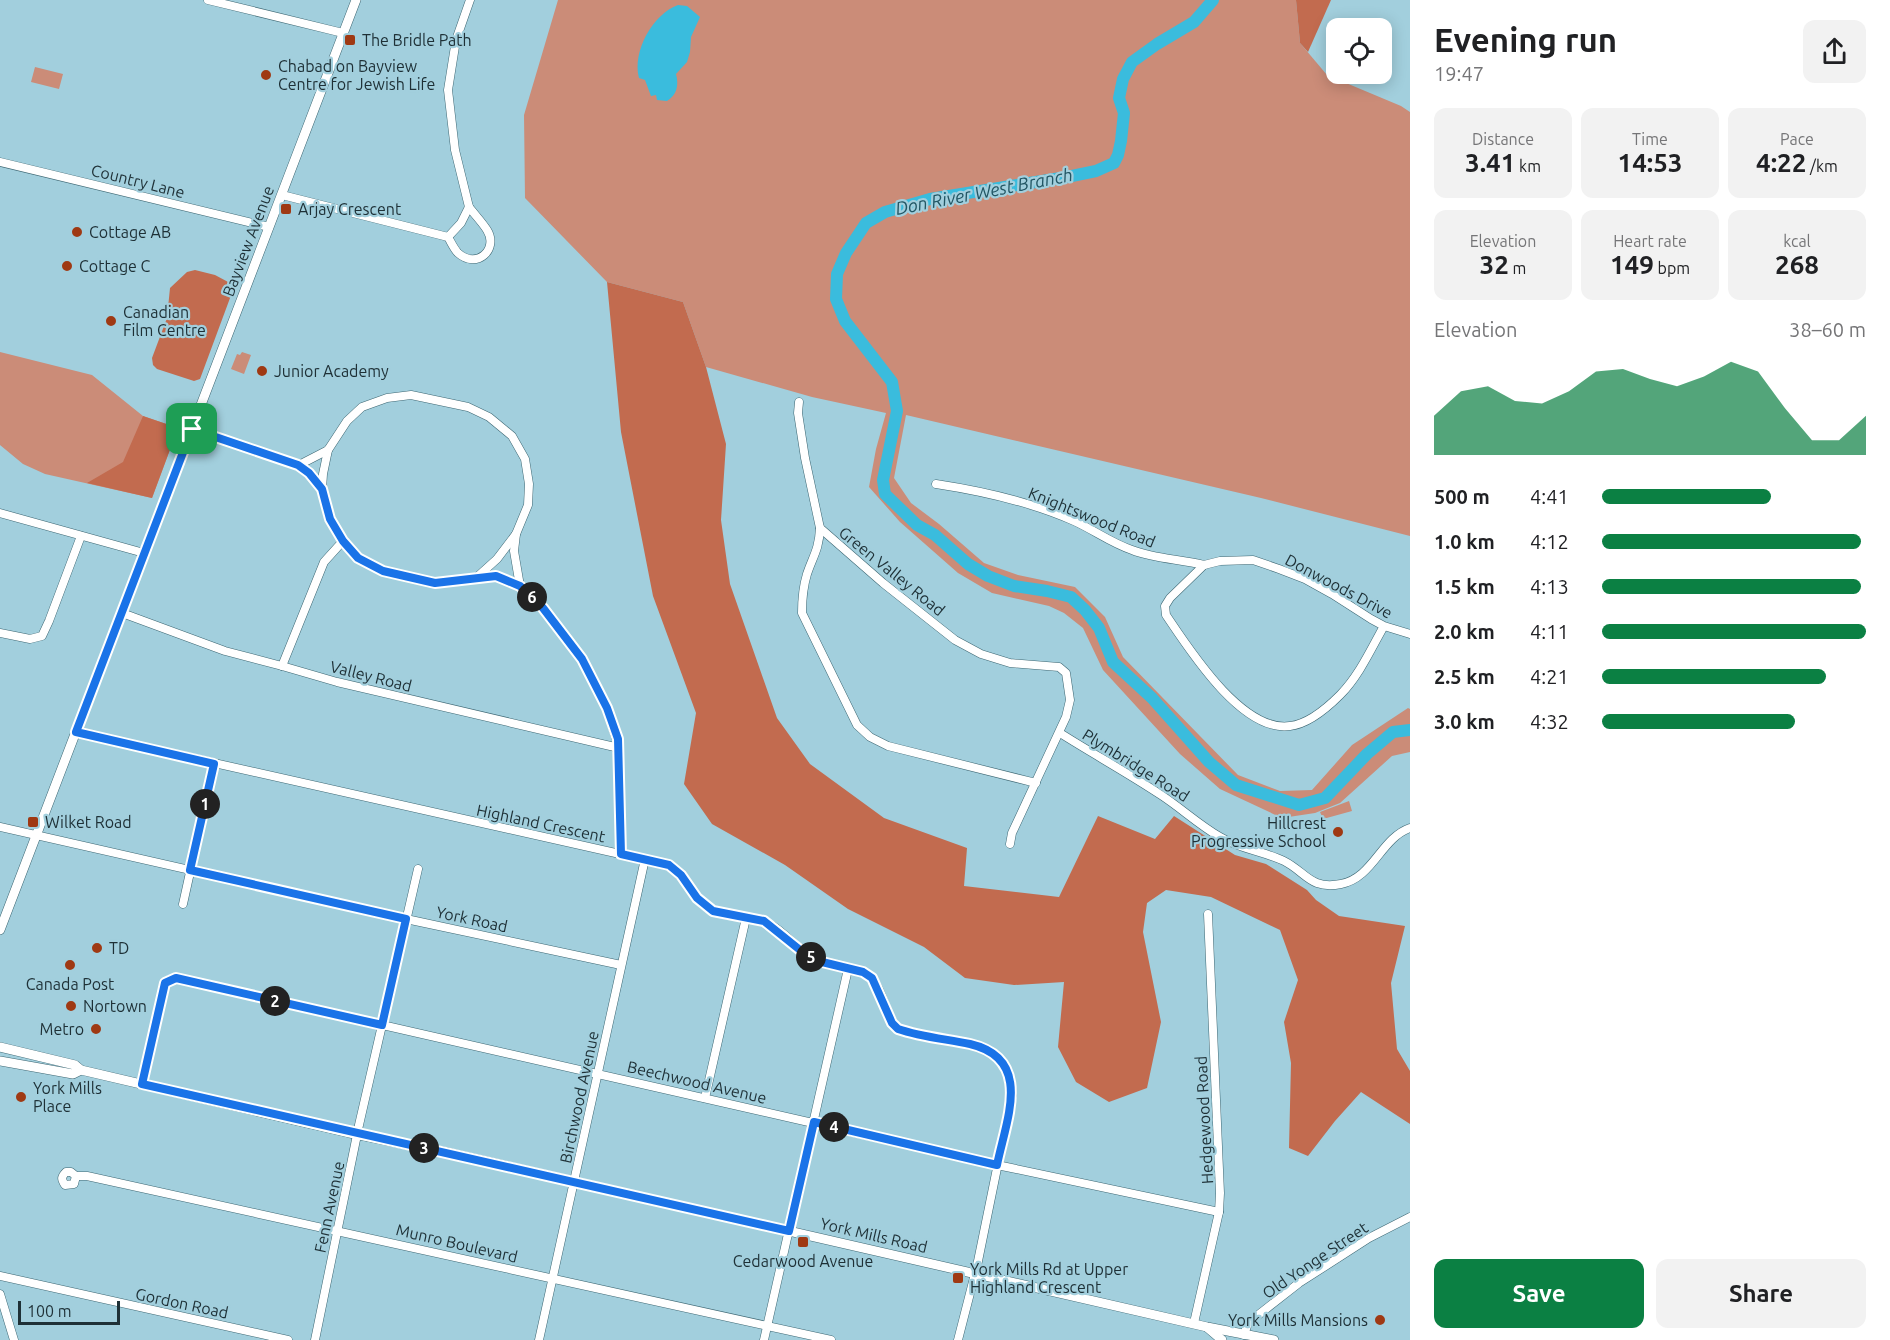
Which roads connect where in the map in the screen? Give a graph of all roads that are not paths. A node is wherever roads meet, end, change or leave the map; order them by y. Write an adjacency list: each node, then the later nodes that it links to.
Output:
1 (208, 0): 4 (street)
2 (356, 0): 4 (main road, Bayview Avenue)
3 (470, 0): 7 (street)
4 (343, 33): 6 (main road, Bayview Avenue)
5 (0, 162): 8 (street, Country Lane)
6 (282, 195): 8 (main road, Bayview Avenue); 9 (street)
7 (469, 207): 9 (street); 9 (street)
8 (269, 227): 11 (main road, Bayview Avenue)
9 (448, 237)
10 (799, 402): 17 (street, Green Valley Road)
11 (192, 429): 13 (street); 21 (main road, Bayview Avenue)
12 (328, 450): 13 (street); 15 (street); 18 (street)
13 (298, 465): 15 (street)
14 (936, 484): 22 (street, Knightswood Road)
15 (322, 489): 20 (street)
16 (0, 513): 19 (street)
17 (820, 528): 31 (street, Green Valley Road); 34 (street)
18 (516, 534): 23 (street); 24 (street)
19 (81, 536): 21 (street); 27 (street)
20 (343, 541): 23 (street); 29 (street)
21 (144, 553): 25 (main road, Bayview Avenue)
22 (1204, 565): 26 (street, Donwoods Drive); 26 (street)
23 (477, 577): 24 (street)
24 (520, 586): 32 (street)
25 (122, 614): 29 (street, Valley Road); 30 (main road, Bayview Avenue)
26 (1384, 626): 28 (street, Donwoods Drive)
27 (0, 633)
28 (1410, 634)
29 (282, 666): 32 (street, Valley Road)
30 (76, 732): 33 (street, Highland Crescent); 37 (main road, Bayview Avenue)
31 (1060, 733): 34 (street); 36 (street, Plymbridge Road)
32 (620, 748): 39 (street)
33 (214, 764): 39 (street, Highland Crescent); 42 (street)
34 (1036, 783): 38 (street)
35 (0, 826): 37 (street)
36 (1410, 828)
37 (36, 835): 42 (street, York Road); 47 (main road, Bayview Avenue)
38 (1010, 844)
39 (621, 854): 40 (street, Highland Crescent)
40 (645, 860): 45 (street, Highland Crescent); 48 (street, Birchwood Avenue)
41 (418, 869): 46 (street, Fenn Avenue)
42 (190, 870): 43 (street); 46 (street, York Road)
43 (183, 904)
44 (1208, 914): 62 (street, Hedgewood Road)
45 (746, 918): 49 (street, Highland Crescent); 56 (street)
46 (406, 919): 48 (street, York Road); 50 (street, Fenn Avenue)
47 (0, 930)
48 (621, 965): 54 (street, Birchwood Avenue)
49 (848, 969): 57 (street); 59 (street, Highland Crescent)
50 (382, 1025): 54 (street, Beechwood Avenue); 55 (street, Beechwood Avenue); 58 (street, Fenn Avenue)
51 (0, 1047): 53 (main road, York Mills Road)
52 (0, 1060): 53 (main road, York Mills Road)
53 (81, 1070): 55 (main road, York Mills Road)
54 (598, 1073): 56 (street, Beechwood Avenue); 61 (street, Birchwood Avenue)
55 (142, 1084): 58 (main road, York Mills Road)
56 (705, 1098): 57 (street, Beechwood Avenue)
57 (814, 1122): 59 (street, Beechwood Avenue); 65 (street)
58 (357, 1134): 61 (main road, York Mills Road); 64 (street, Fenn Avenue)
59 (997, 1165): 62 (street, Beechwood Avenue); 66 (street, Highland Crescent)
60 (76, 1176): 64 (street, Munro Boulevard)
61 (574, 1182): 65 (main road, York Mills Road); 68 (street, Birchwood Avenue)
62 (1219, 1212): 70 (street, Hedgewood Road)
63 (1410, 1217): 73 (street, Old Yonge Street)
64 (338, 1231): 68 (street, Munro Boulevard); 76 (street, Fenn Avenue)
65 (789, 1231): 66 (main road, York Mills Road); 71 (street)
66 (975, 1274): 70 (main road, York Mills Road); 80 (street, Highland Crescent)
67 (0, 1276): 75 (street, Gordon Road)
68 (552, 1279): 71 (street, Munro Boulevard); 77 (street, Birchwood Avenue)
69 (0, 1294): 74 (street)
70 (1194, 1323): 72 (main road, York Mills Road)
71 (767, 1326): 78 (street); 79 (street, Munro Boulevard)
72 (1207, 1327): 73 (main road, York Mills Road); 81 (main road)
73 (1244, 1338): 82 (main road, York Mills Road)
74 (14, 1340)
75 (288, 1340)
76 (315, 1340)
77 (539, 1340)
78 (764, 1340)
79 (831, 1340)
80 (958, 1340)
81 (1221, 1340)
82 (1274, 1340)

